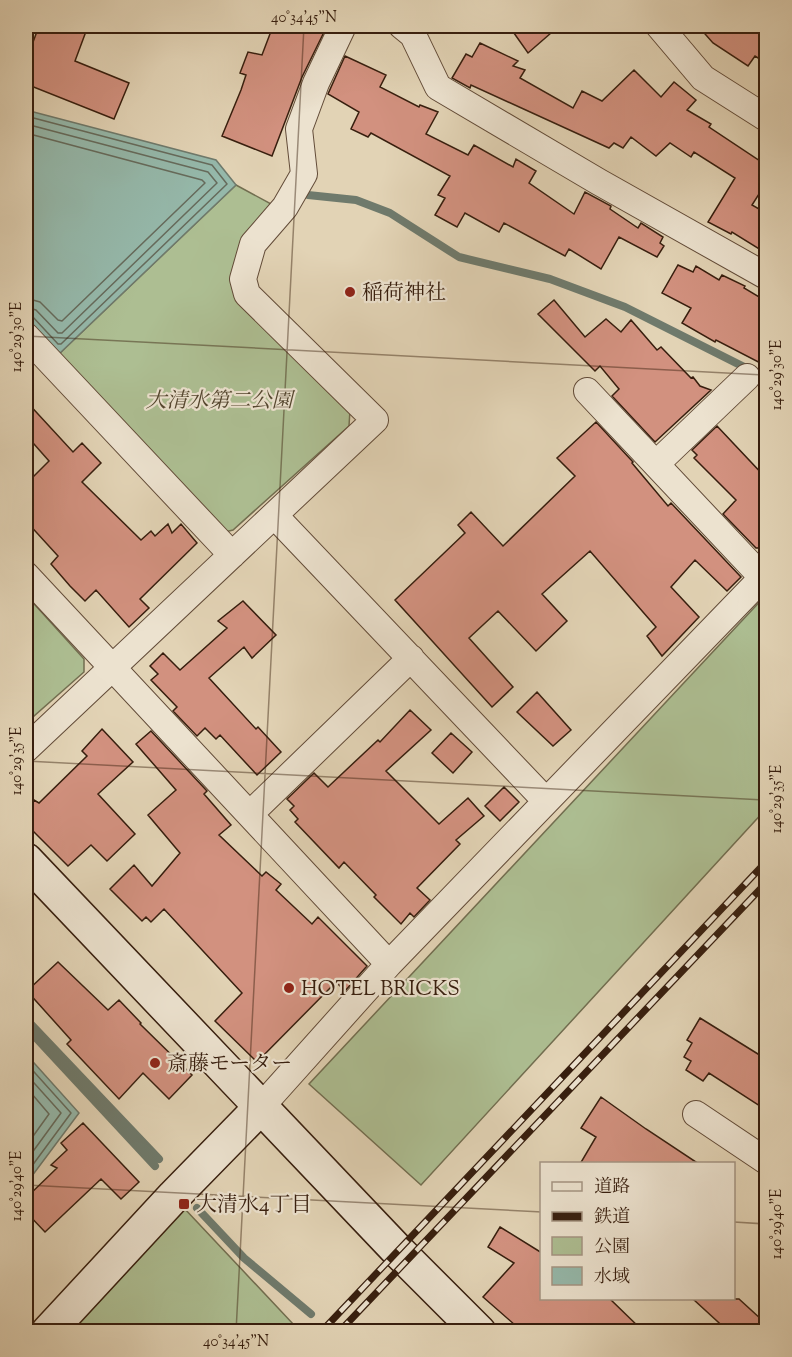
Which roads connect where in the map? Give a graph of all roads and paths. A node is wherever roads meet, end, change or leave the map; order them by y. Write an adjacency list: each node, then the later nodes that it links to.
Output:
1 (343, 26): 10 (street)
2 (659, 26): 4 (street)
3 (413, 29): 5 (street)
4 (766, 118)
5 (766, 276)
6 (26, 336): 11 (street)
7 (747, 377): 9 (street)
8 (587, 391): 9 (street)
9 (656, 464): 13 (street)
10 (275, 516): 11 (street); 14 (street)
11 (232, 555): 15 (street)
12 (26, 575): 15 (street)
13 (765, 576): 17 (street)
14 (411, 658): 17 (street); 18 (street)
15 (112, 668): 16 (street); 18 (street)
16 (26, 749)
17 (546, 801): 20 (street)
18 (250, 814): 20 (street)
19 (26, 861): 21 (street)
20 (389, 964): 21 (street)
21 (260, 1108): 24 (street); 25 (street)
22 (696, 1114): 23 (street)
23 (766, 1161)
24 (48, 1332)
25 (479, 1332)

